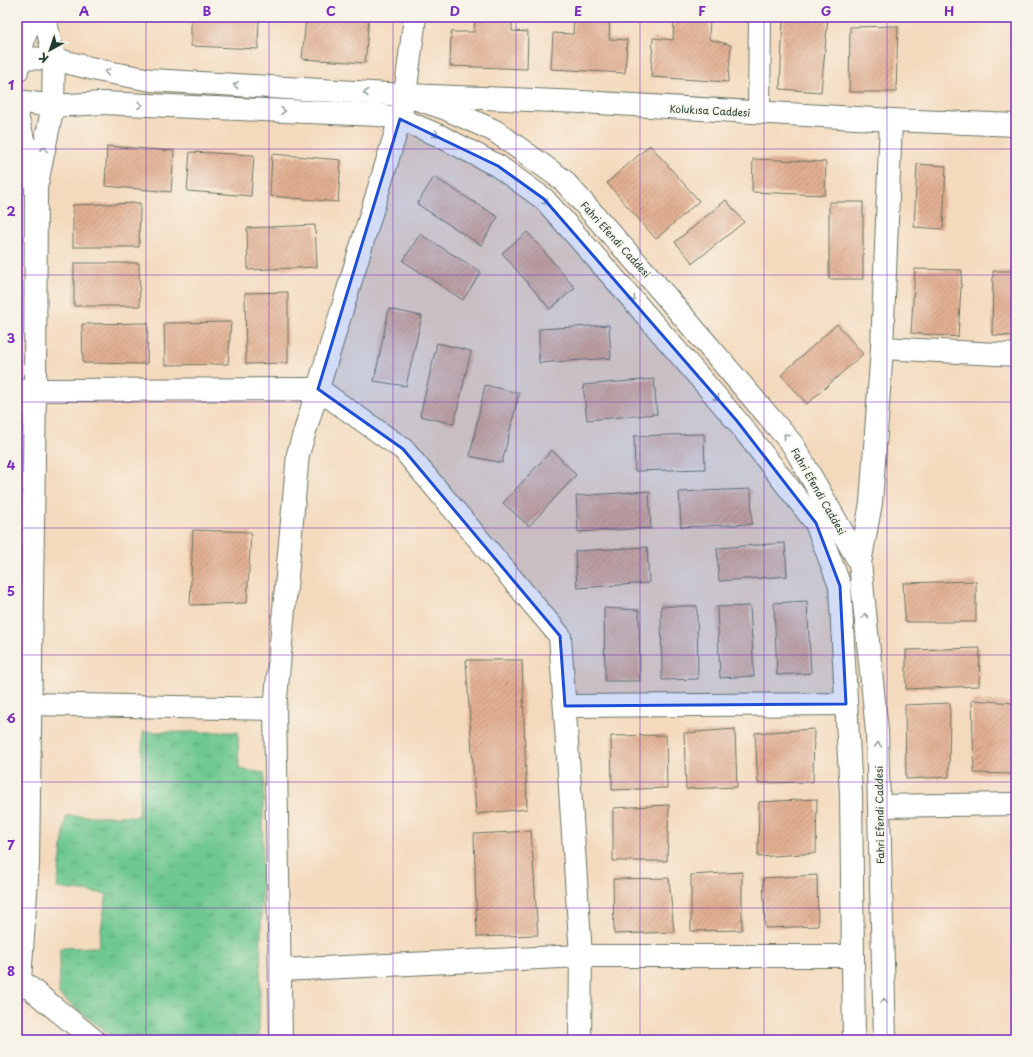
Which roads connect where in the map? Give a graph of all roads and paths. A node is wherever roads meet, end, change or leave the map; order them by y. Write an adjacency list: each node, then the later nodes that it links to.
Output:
1 (30, 17): 6 (street)
2 (44, 17): 5 (street)
3 (415, 17): 7 (street)
4 (760, 17): 10 (street)
5 (54, 59): 6 (street); 7 (street, one-way to 5); 9 (street)
6 (18, 62)
7 (405, 95): 10 (street, Kolukısa Caddesi); 12 (street); 20 (street, Fahri Efendi Caddesi, one-way to 7)
8 (17, 100): 9 (street, Fahri Efendi Caddesi)
9 (53, 106): 12 (street, Fahri Efendi Caddesi, one-way to 12); 15 (street, one-way to 9)
10 (759, 112): 13 (street, Kolukısa Caddesi)
11 (17, 116): 15 (street)
12 (400, 119): 18 (street); 22 (street, Fahri Efendi Caddesi, one-way to 22)
13 (892, 120): 14 (street, Kolukısa Caddesi); 16 (street)
14 (1016, 125)
15 (36, 188): 19 (street)
16 (882, 348): 17 (street); 20 (street)
17 (1016, 355)
18 (318, 389): 19 (street); 23 (street); 24 (street)
19 (26, 391): 21 (street)
20 (860, 563): 27 (street, Fahri Efendi Caddesi, one-way to 20)
21 (30, 704): 24 (street); 25 (street)
22 (846, 704): 23 (street); 29 (street, Fahri Efendi Caddesi)
23 (565, 706): 28 (street)
24 (275, 709): 30 (street)
25 (23, 726): 31 (street)
26 (1016, 804): 27 (street)
27 (879, 806): 36 (street, Fahri Efendi Caddesi, one-way to 27)
28 (581, 956): 29 (street); 30 (street); 34 (street)
29 (853, 956): 35 (street, Fahri Efendi Caddesi)
30 (280, 970): 33 (street)
31 (18, 983): 32 (street)
32 (94, 1040)
33 (281, 1040)
34 (580, 1040)
35 (854, 1040)
36 (885, 1040)

